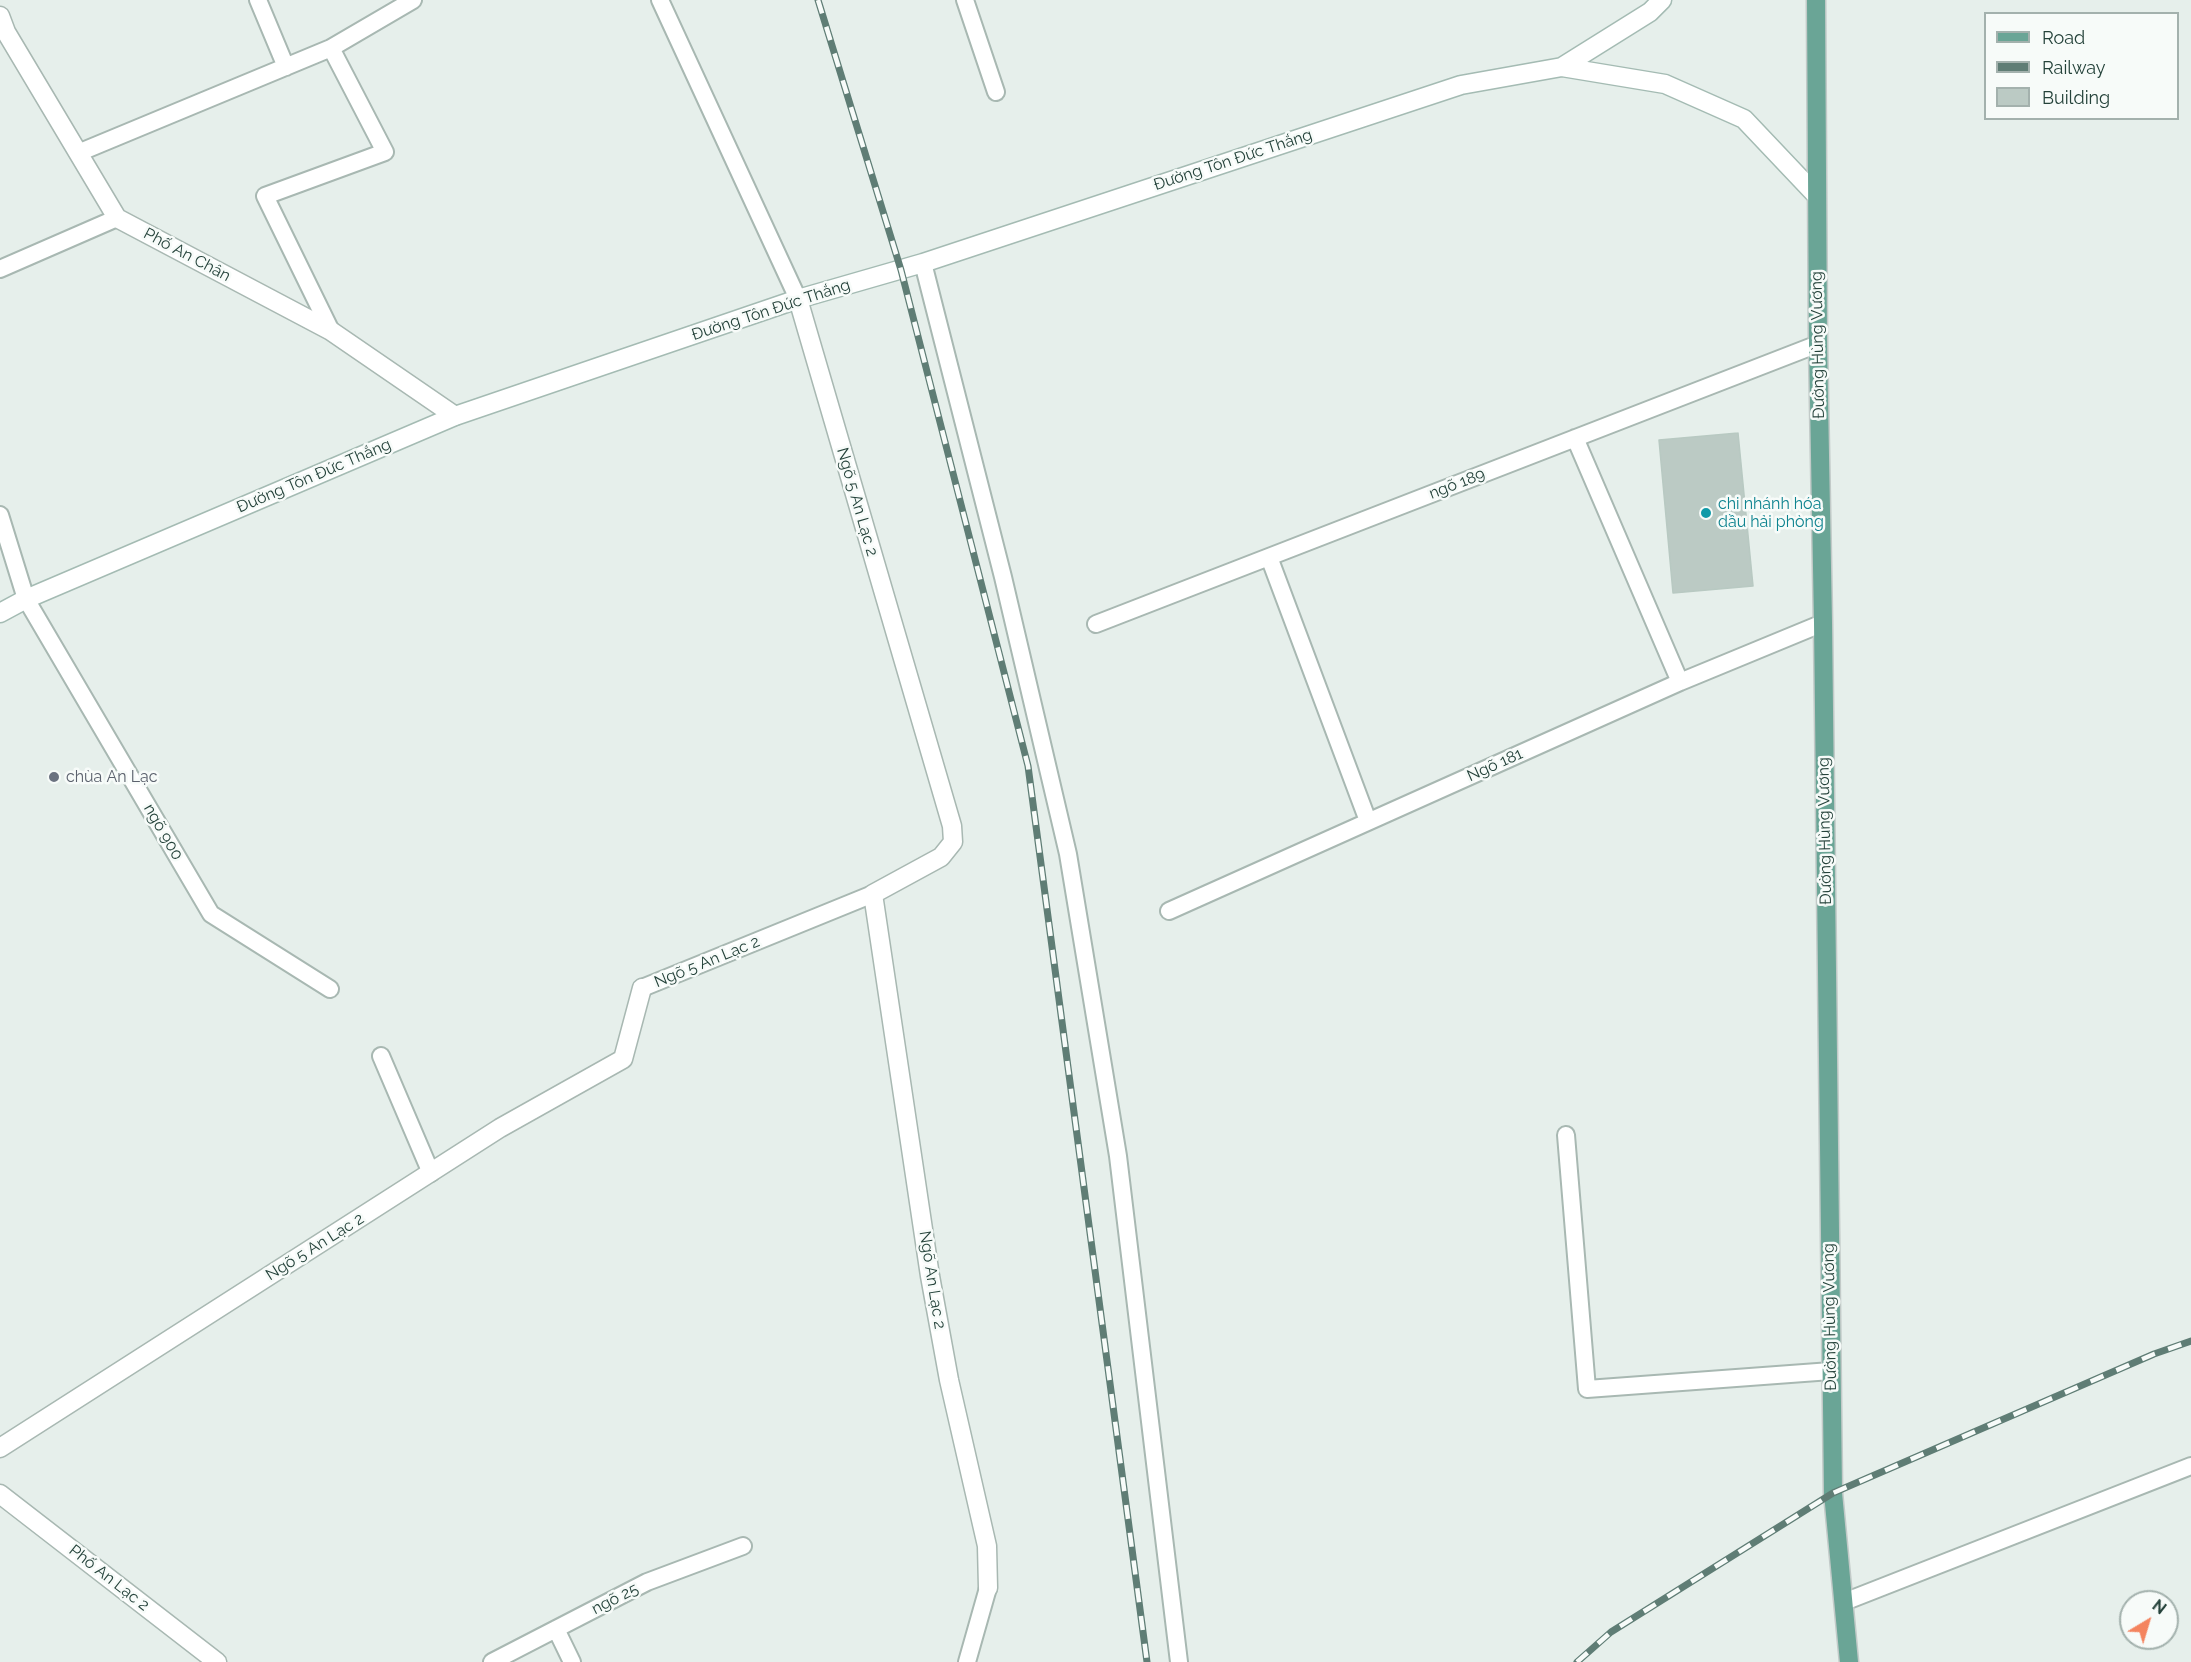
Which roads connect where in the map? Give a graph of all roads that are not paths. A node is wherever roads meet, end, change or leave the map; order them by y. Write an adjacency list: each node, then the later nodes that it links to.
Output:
1 (258, 0): 9 (lane)
2 (413, 0): 8 (lane)
3 (660, 0): 17 (lane)
4 (965, 0): 11 (lane)
5 (1662, 0): 10 (street)
6 (1816, 0): 13 (main road, Đường Hùng Vương)
7 (0, 16): 12 (street)
8 (331, 48): 9 (lane); 18 (lane)
9 (286, 67): 12 (lane)
10 (1562, 67): 13 (street); 15 (street, Đường Tôn Đức Thắng)
11 (996, 92)
12 (78, 153): 14 (street)
13 (1816, 195): 19 (main road, Đường Hùng Vương)
14 (117, 218): 16 (lane); 18 (street, Phố An Chân)
15 (923, 263): 17 (street, Đường Tôn Đức Thắng); 49 (lane)
16 (0, 269)
17 (798, 299): 20 (street, Đường Tôn Đức Thắng); 30 (street, Ngõ 5 An Lạc 2)
18 (331, 331): 20 (street, Phố An Chân)
19 (1818, 344): 21 (lane, ngõ 189); 27 (main road, Đường Hùng Vương)
20 (455, 416): 24 (street, Đường Tôn Đức Thắng)
21 (1575, 438): 23 (lane, ngõ 189); 28 (lane)
22 (0, 515): 24 (lane, ngõ 900)
23 (1269, 557): 26 (lane, ngõ 189); 29 (lane)
24 (26, 599): 25 (street, Đường Tôn Đức Thắng); 33 (lane, ngõ 900)
25 (0, 613)
26 (1096, 624)
27 (1823, 624): 28 (lane, Ngõ 181); 37 (main road, Đường Hùng Vương)
28 (1680, 682): 29 (lane, Ngõ 181)
29 (1368, 821): 31 (lane, Ngõ 181)
30 (873, 894): 32 (lane, Ngõ 5 An Lạc 2); 42 (street, Ngõ An Lạc 2)
31 (1169, 911)
32 (642, 988): 36 (street, Ngõ 5 An Lạc 2)
33 (330, 989)
34 (381, 1056): 36 (lane)
35 (1566, 1135): 37 (lane)
36 (431, 1173): 38 (street, Ngõ 5 An Lạc 2)
37 (1831, 1371): 43 (main road, Đường Hùng Vương)
38 (0, 1448)
39 (2191, 1466): 43 (lane)
40 (0, 1494): 45 (street, Phố An Lạc 2)
41 (743, 1546): 44 (lane, ngõ 25)
42 (988, 1588): 48 (lane, Ngõ An Lạc 2)
43 (1844, 1602): 50 (main road, Đường Hùng Vương)
44 (556, 1629): 46 (lane, ngõ 25); 47 (lane)
45 (217, 1662)
46 (492, 1662)
47 (572, 1662)
48 (967, 1662)
49 (1179, 1662)
50 (1849, 1662)

